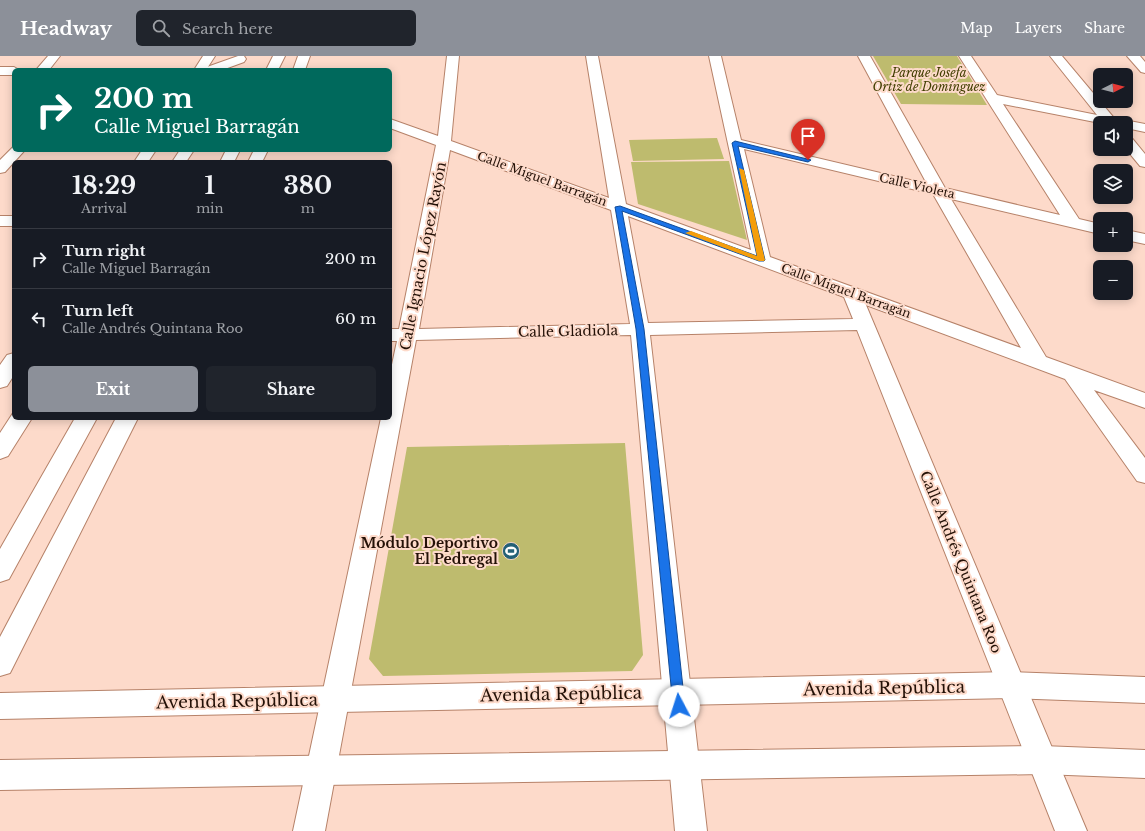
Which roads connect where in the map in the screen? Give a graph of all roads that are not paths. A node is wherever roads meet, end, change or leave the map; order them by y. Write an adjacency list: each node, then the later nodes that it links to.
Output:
1 (54, 56): 13 (street)
2 (209, 56): 14 (street)
3 (279, 56): 16 (street)
4 (304, 56): 17 (street)
5 (453, 56): 27 (street, Calle Ignacio López Rayón)
6 (592, 56): 34 (street)
7 (715, 56): 28 (street)
8 (864, 56): 33 (street)
9 (965, 56): 21 (street)
10 (1056, 56): 22 (street)
11 (1133, 56): 18 (street)
12 (239, 62): 15 (street)
13 (44, 68)
14 (201, 68)
15 (218, 68)
16 (273, 68)
17 (300, 68)
18 (1145, 69)
19 (0, 70): 20 (street)
20 (12, 71)
21 (992, 98): 23 (street); 37 (street)
22 (1108, 116)
23 (1093, 118)
24 (392, 124): 27 (street, Calle Miguel Barragán)
25 (1133, 125): 26 (street)
26 (1145, 128)
27 (444, 143): 34 (street, Calle Miguel Barragán); 45 (street, Calle Ignacio López Rayón)
28 (735, 143): 33 (street, Calle Violeta); 41 (street)
29 (1133, 148): 31 (street)
30 (16, 152): 32 (street)
31 (1145, 163)
32 (0, 169)
33 (939, 191): 37 (street, Calle Violeta); 46 (street)
34 (618, 207): 41 (street, Calle Miguel Barragán); 44 (street)
35 (0, 221): 36 (street)
36 (12, 221)
37 (1073, 222): 38 (street, Calle Violeta)
38 (1093, 226)
39 (1133, 236): 40 (street)
40 (1145, 239)
41 (762, 260): 42 (street, Calle Miguel Barragán)
42 (852, 293): 43 (street, Calle Andrés Quintana Roo); 46 (street, Calle Miguel Barragán)
43 (865, 324): 44 (street, Calle Gladiola); 62 (street, Calle Andrés Quintana Roo)
44 (640, 329): 45 (street, Calle Gladiola); 64 (street)
45 (399, 334): 49 (street, Calle Ignacio López Rayón)
46 (1038, 361): 48 (street, Calle Miguel Barragán)
47 (12, 362): 50 (street)
48 (1071, 373): 51 (street, Calle Miguel Barragán); 59 (street)
49 (392, 375)
50 (0, 381)
51 (1145, 401)
52 (19, 420): 57 (street)
53 (19, 420): 58 (street)
54 (85, 420): 60 (street)
55 (126, 420): 61 (street)
56 (384, 420): 65 (street, Calle Ignacio López Rayón)
57 (0, 435)
58 (0, 451)
59 (1145, 475)
60 (0, 572)
61 (0, 664)
62 (1011, 685): 63 (street, Avenida República); 64 (street, Avenida República); 67 (street, Calle Andrés Quintana Roo)
63 (1145, 690)
64 (678, 692): 65 (street, Avenida República); 69 (street)
65 (336, 699): 66 (street, Avenida República); 70 (street, Calle Ignacio López Rayón)
66 (0, 706)
67 (1042, 760): 68 (street); 69 (street); 74 (street, Calle Andrés Quintana Roo)
68 (1145, 764)
69 (684, 765): 70 (street); 73 (street)
70 (322, 770): 71 (street); 72 (street, Calle Ignacio López Rayón)
71 (0, 774)
72 (309, 831)
73 (691, 831)
74 (1070, 831)

